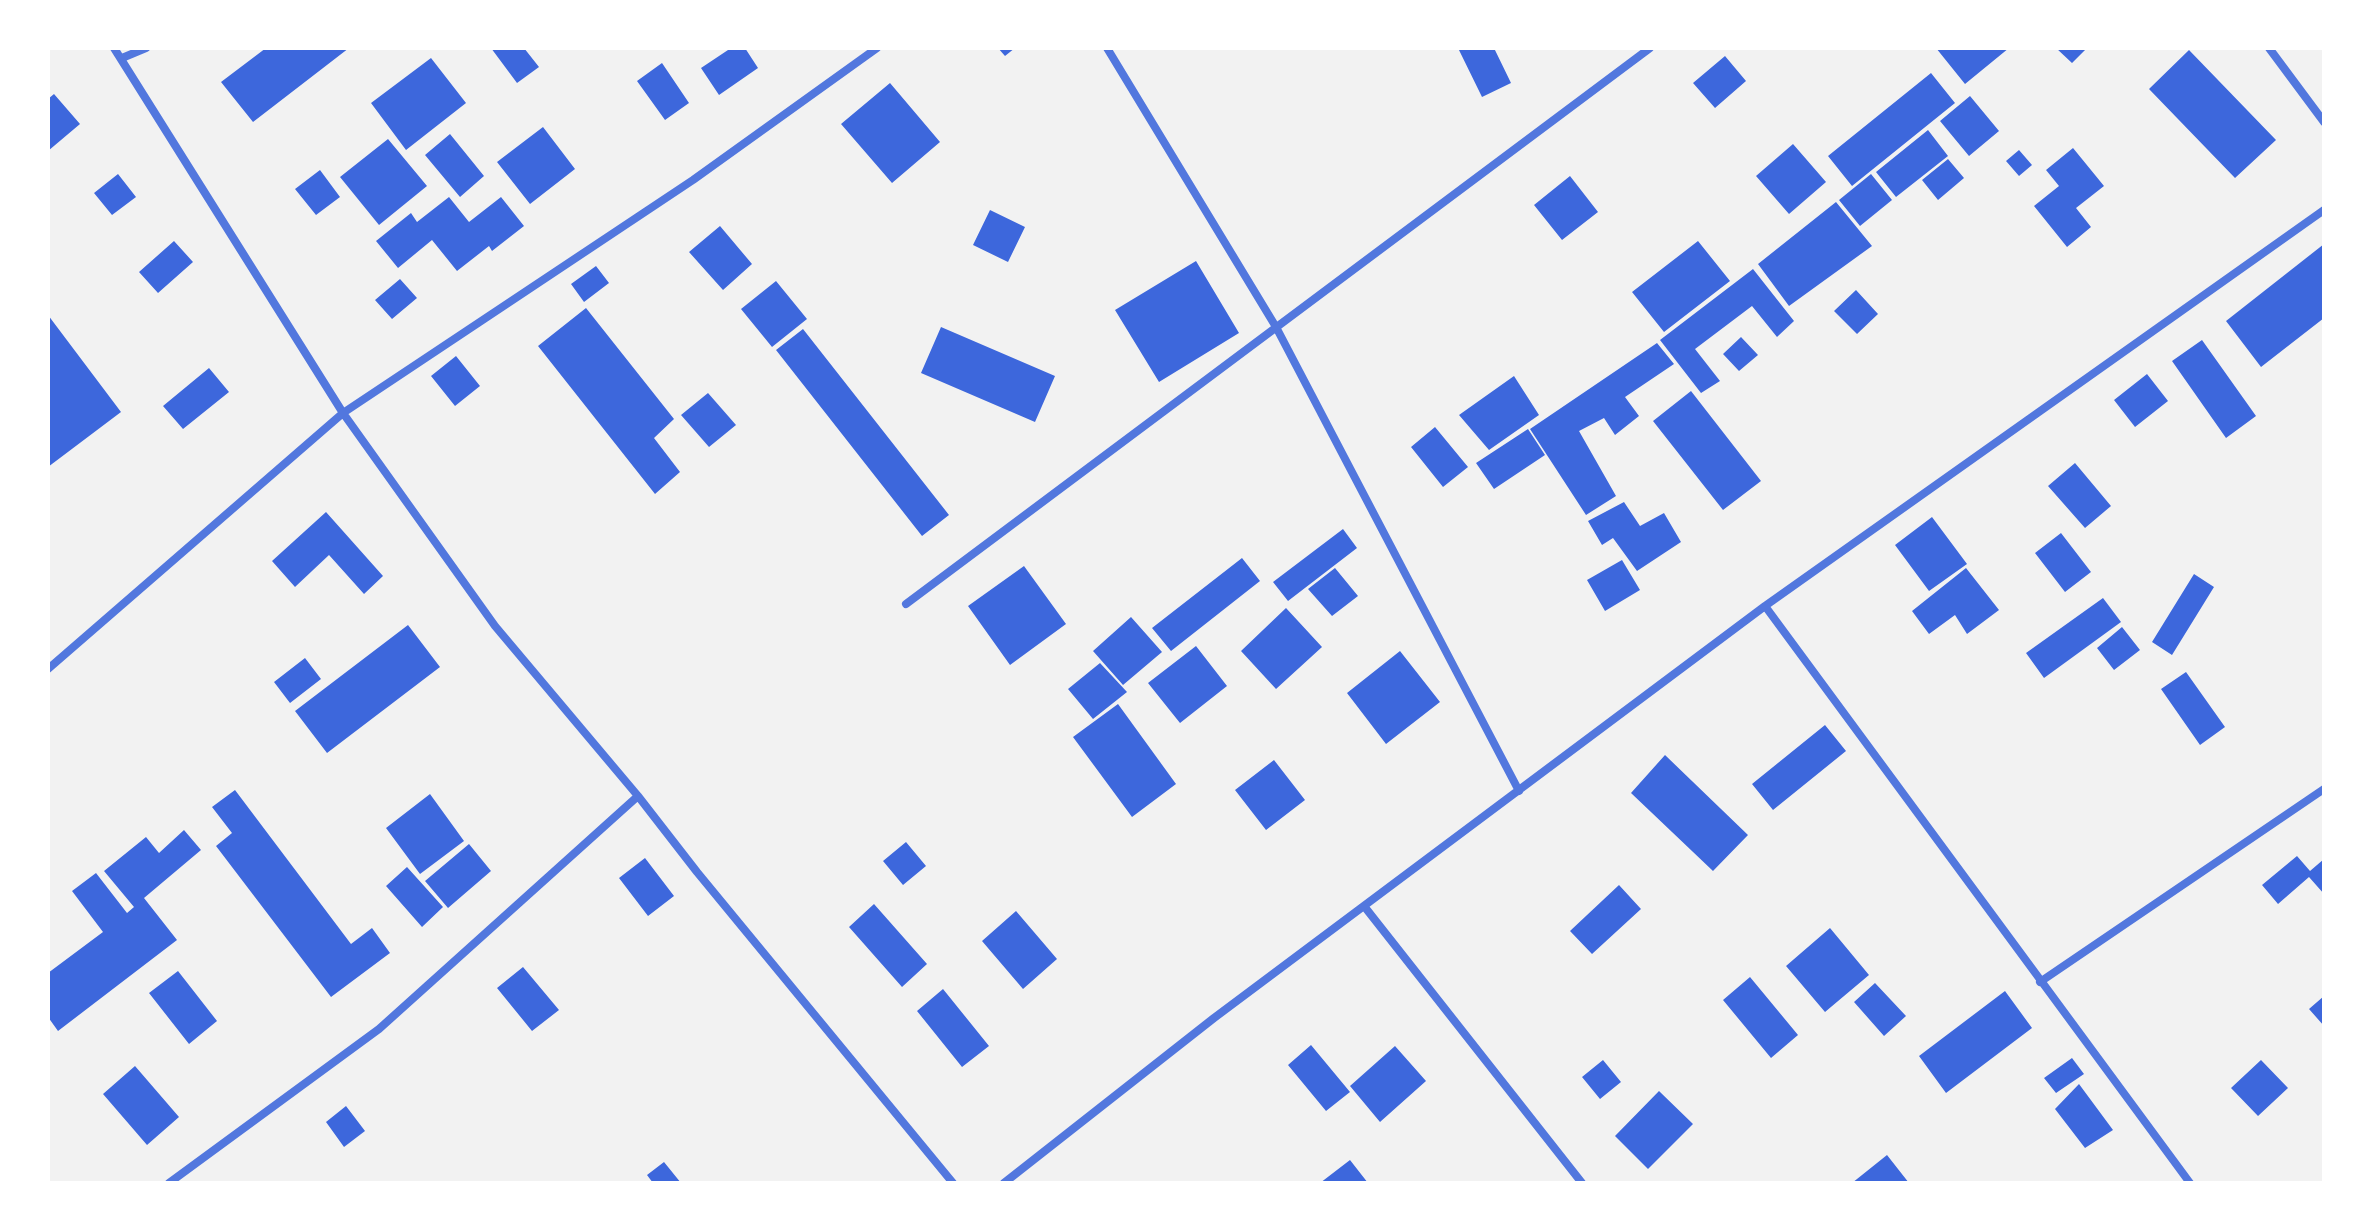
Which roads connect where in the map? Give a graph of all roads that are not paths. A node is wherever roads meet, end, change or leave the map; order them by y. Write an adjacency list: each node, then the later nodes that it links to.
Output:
1 (114, 48): 7 (street)
2 (146, 48): 7 (street)
3 (877, 48): 11 (street)
4 (1107, 48): 10 (street)
5 (1650, 48): 10 (street)
6 (2269, 48): 8 (street)
7 (122, 58): 11 (street)
8 (2324, 122)
9 (2324, 210): 13 (street)
10 (1276, 327): 12 (street); 16 (street)
11 (343, 413): 14 (street); 17 (street)
12 (906, 604)
13 (1765, 606): 16 (street); 19 (street)
14 (48, 669)
15 (2324, 789): 19 (street)
16 (1519, 791): 18 (street)
17 (638, 796): 20 (street); 21 (street)
18 (1364, 906): 22 (street); 23 (street)
19 (2040, 982): 24 (street)
20 (169, 1183)
21 (953, 1183)
22 (1004, 1183)
23 (1582, 1183)
24 (2190, 1183)

